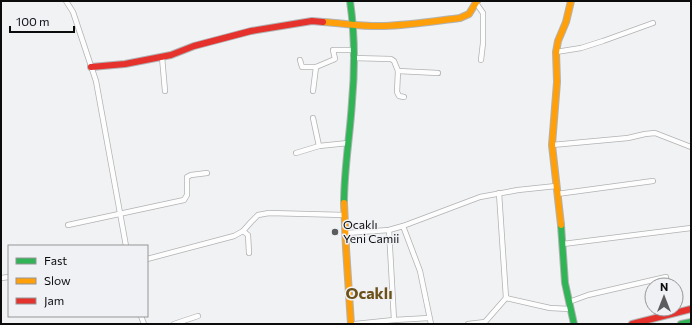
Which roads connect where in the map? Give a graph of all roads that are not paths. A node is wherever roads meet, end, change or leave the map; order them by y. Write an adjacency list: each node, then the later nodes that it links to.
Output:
1 (66, 1): 14 (street)
2 (350, 1): 6 (main road)
3 (571, 1): 8 (main road)
4 (477, 2): 6 (main road); 12 (street)
5 (653, 23): 8 (street)
6 (353, 25): 7 (main road); 9 (main road)
7 (353, 50): 10 (main road); 13 (street)
8 (556, 52): 22 (main road)
9 (162, 57): 14 (main road); 17 (street)
10 (353, 58): 15 (street); 21 (main road)
11 (300, 60): 13 (street)
12 (481, 60)
13 (316, 67): 18 (street)
14 (91, 68): 31 (street)
15 (398, 71): 16 (street); 19 (street)
16 (438, 72)
17 (166, 90)
18 (313, 91)
19 (404, 97)
20 (313, 118): 23 (street)
21 (348, 143): 23 (street); 32 (main road)
22 (552, 145): 24 (street); 28 (main road)
23 (320, 146): 25 (street)
24 (691, 147)
25 (296, 153)
26 (207, 173): 31 (street)
27 (653, 181): 30 (street)
28 (556, 186): 29 (street); 30 (main road)
29 (499, 193): 34 (street); 44 (street)
30 (557, 194): 39 (main road)
31 (120, 214): 33 (street); 40 (street)
32 (345, 215): 37 (street); 38 (main road)
33 (68, 225)
34 (404, 226): 36 (street); 49 (street)
35 (691, 228): 39 (street)
36 (389, 230): 38 (street); 50 (street)
37 (244, 231): 41 (street); 42 (street)
38 (346, 233): 53 (main road)
39 (563, 244): 45 (main road)
40 (126, 245)
41 (249, 253)
42 (148, 259)
43 (644, 282): 45 (street)
44 (506, 298): 46 (street); 56 (street)
45 (569, 302): 46 (main road)
46 (570, 309): 57 (main road)
47 (691, 309): 58 (main road)
48 (198, 316): 52 (street)
49 (429, 318): 50 (street); 55 (street)
50 (394, 320): 54 (street)
51 (691, 322): 59 (main road)
52 (174, 324)
53 (351, 324)
54 (355, 324)
55 (431, 324)
56 (468, 324)
57 (574, 324)
58 (632, 324)
59 (681, 324)

